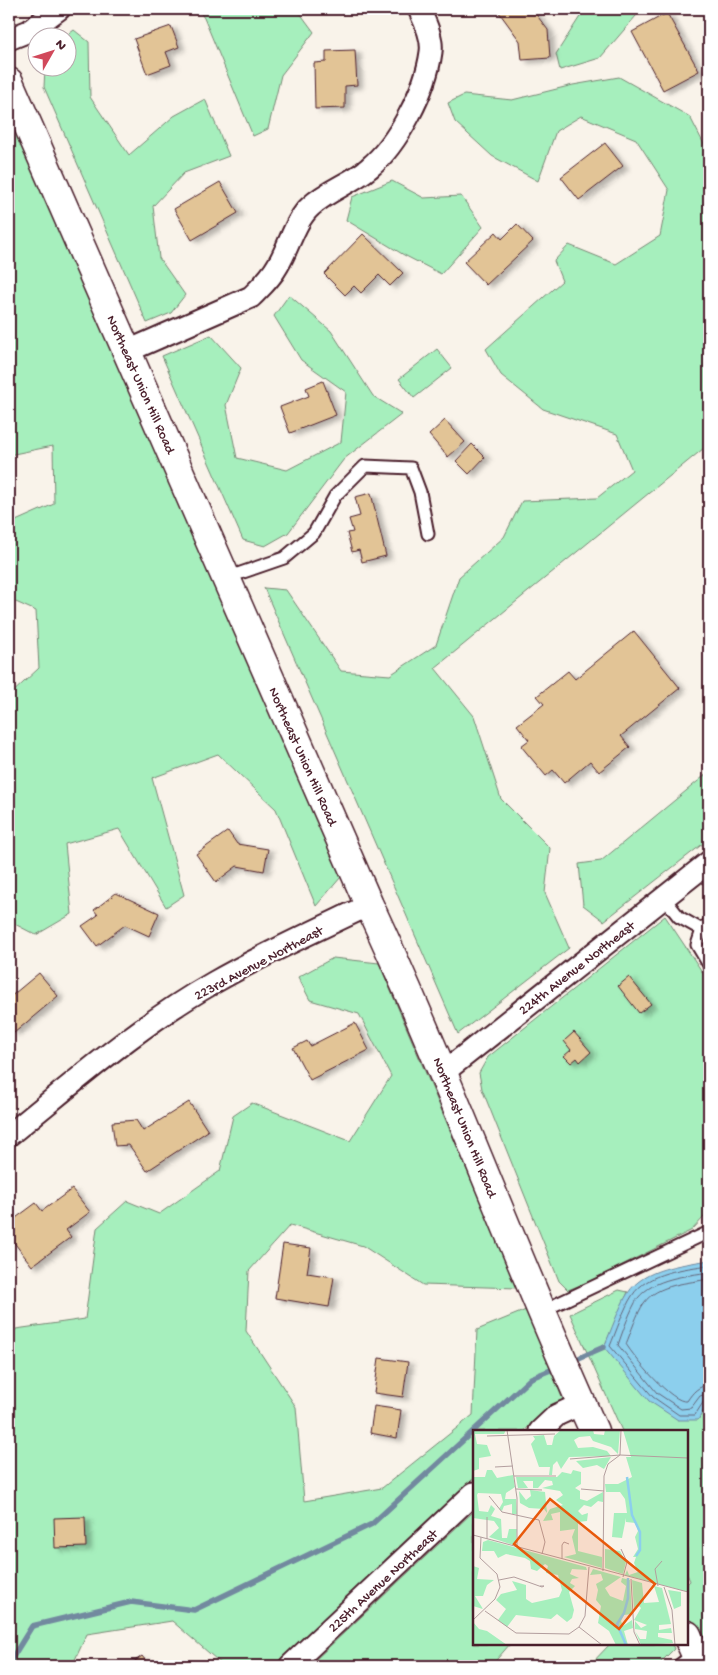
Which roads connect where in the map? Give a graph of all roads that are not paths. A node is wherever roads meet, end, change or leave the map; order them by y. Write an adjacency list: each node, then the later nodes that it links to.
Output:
1 (59, 9): 3 (street)
2 (419, 9): 5 (street)
3 (9, 39)
4 (9, 82): 5 (street, Northeast Union Hill Road)
5 (128, 351): 7 (street, Northeast Union Hill Road)
6 (428, 534): 7 (lane)
7 (226, 578): 10 (street, Northeast Union Hill Road)
8 (709, 862): 9 (street, 224th Avenue Northeast)
9 (664, 898): 11 (lane); 13 (street, 224th Avenue Northeast)
10 (369, 905): 13 (street, Northeast Union Hill Road); 14 (street, 223rd Avenue Northeast)
11 (706, 927): 12 (lane)
12 (709, 966)
13 (444, 1072): 16 (street, Northeast Union Hill Road)
14 (9, 1135)
15 (709, 1232): 16 (lane)
16 (542, 1311): 17 (street, Northeast Union Hill Road)
17 (581, 1404): 18 (street); 19 (street, Northeast Union Hill Road)
18 (541, 1430)
19 (594, 1430)
20 (473, 1495): 21 (street, 225th Avenue Northeast)
21 (290, 1666)

